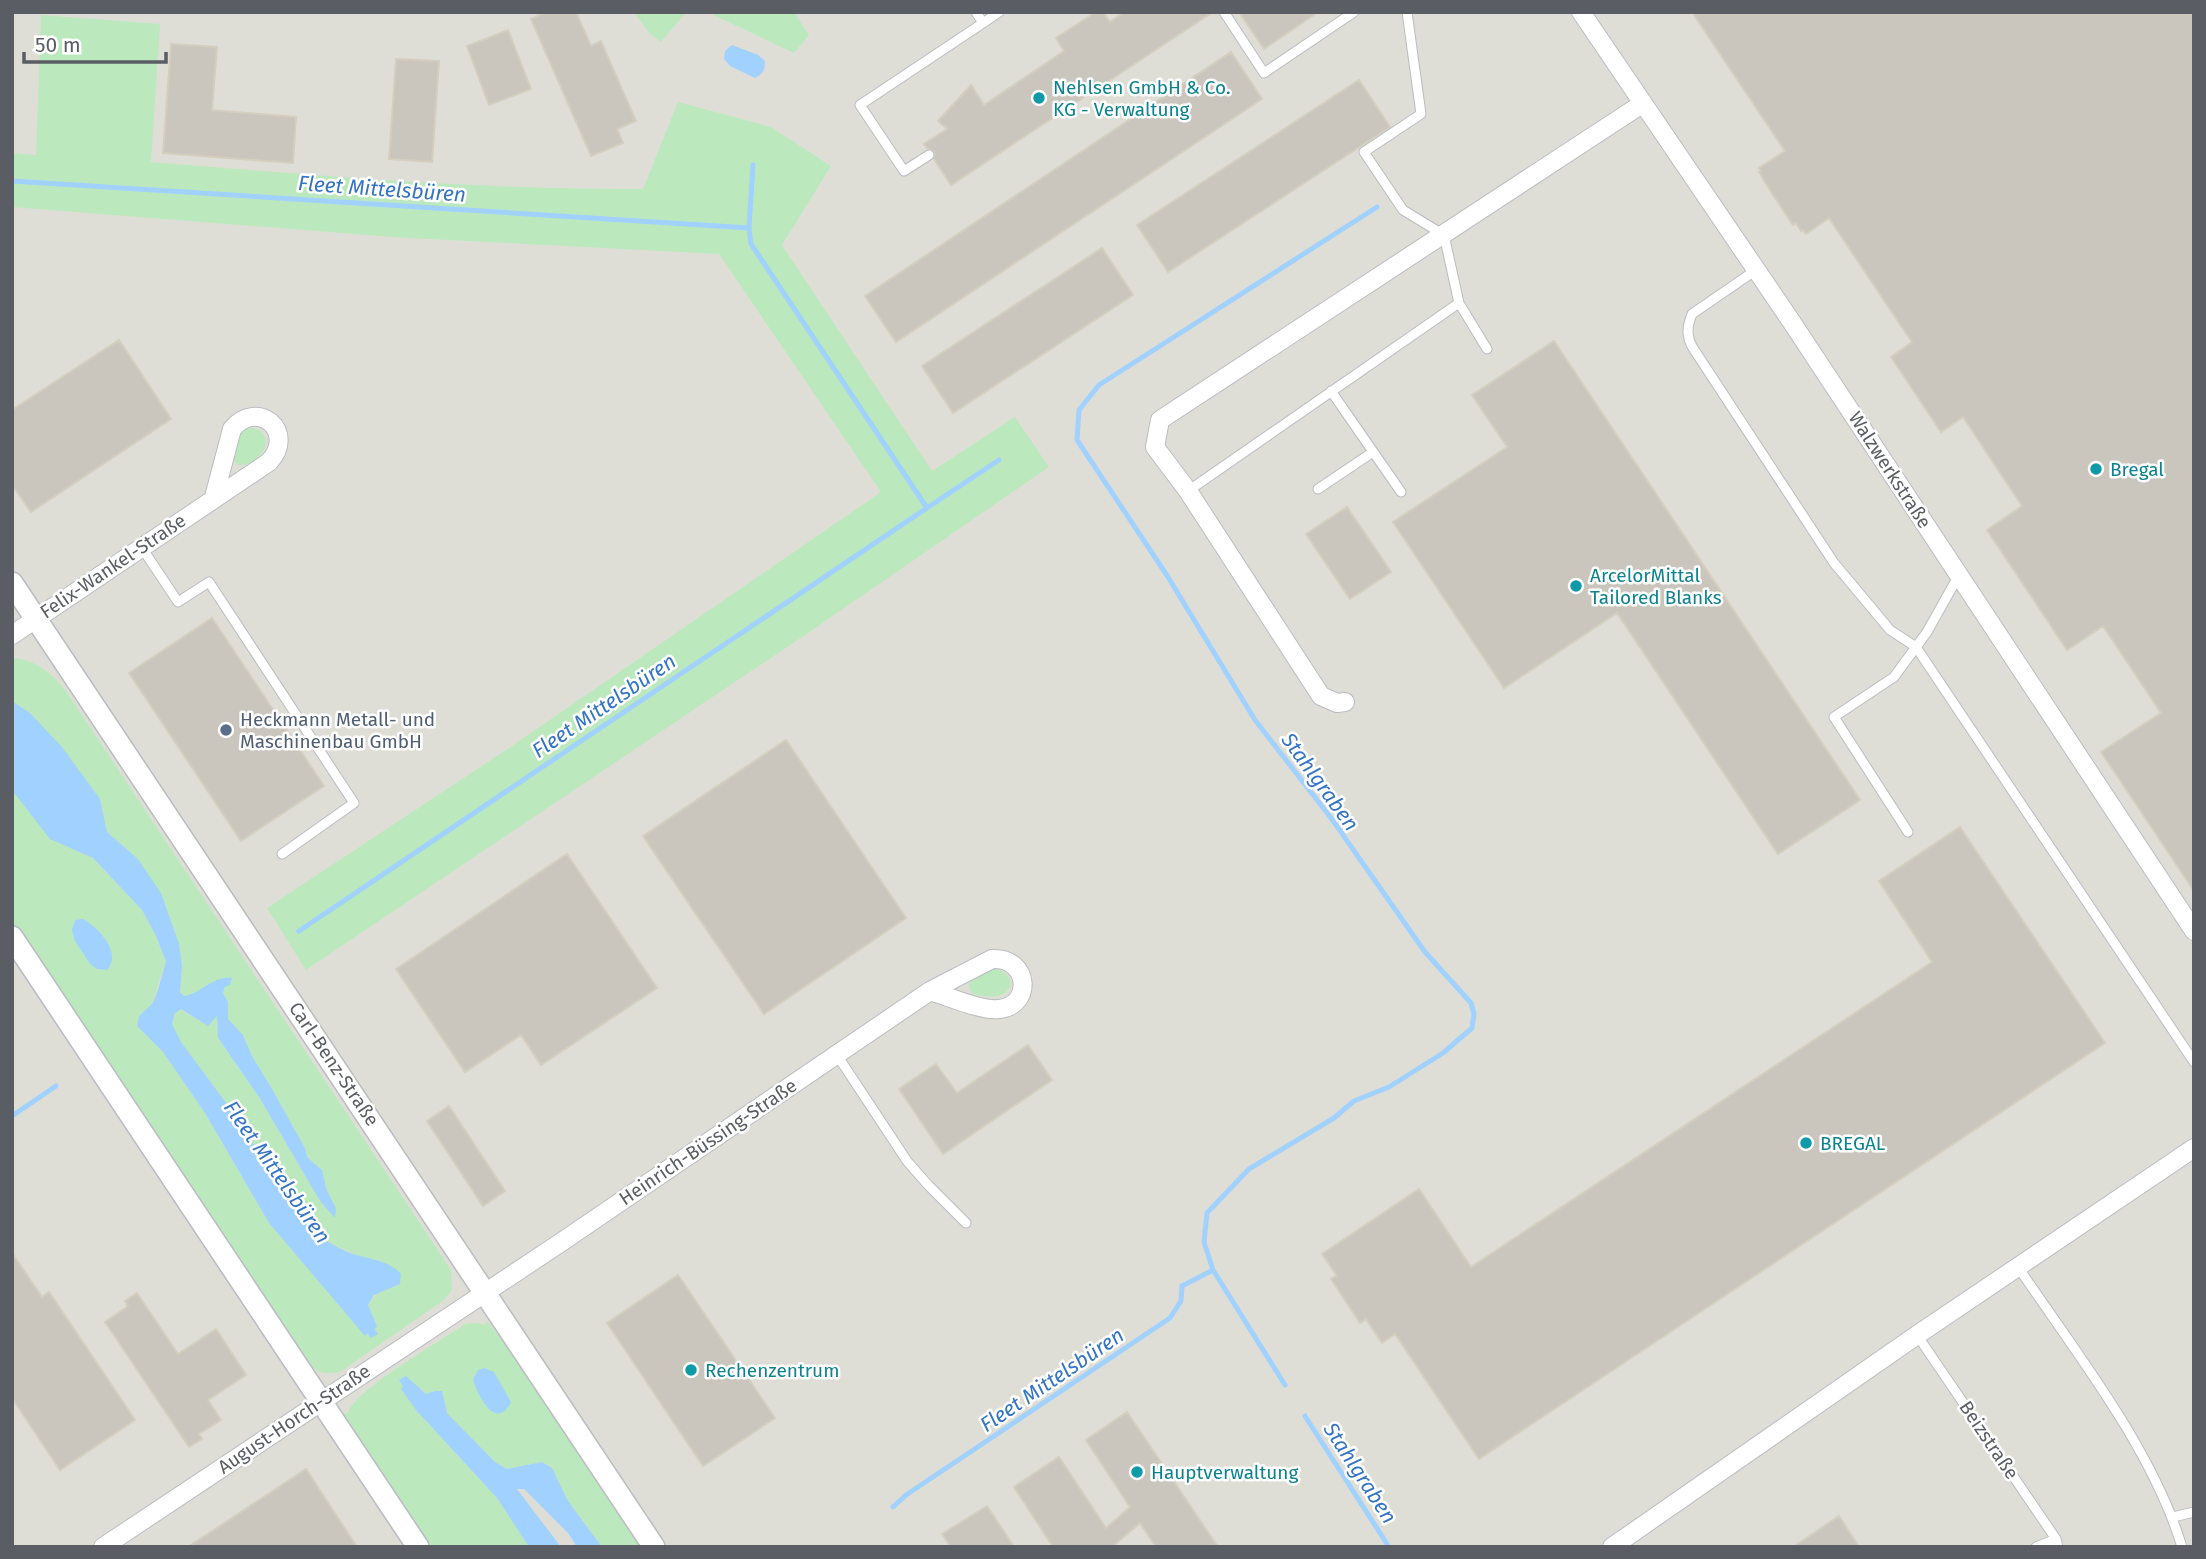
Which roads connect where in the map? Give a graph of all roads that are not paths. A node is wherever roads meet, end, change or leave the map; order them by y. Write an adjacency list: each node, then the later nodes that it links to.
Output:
1 (976, 12): 7 (lane)
2 (999, 12): 7 (lane)
3 (1224, 12): 4 (lane)
4 (1354, 12)
5 (1406, 12): 10 (lane)
6 (1581, 12): 8 (street, Walzwerkstraße)
7 (983, 23): 9 (lane)
8 (1642, 104): 10 (street); 11 (street, Walzwerkstraße)
9 (929, 155)
10 (1444, 235): 12 (lane); 17 (street)
11 (1756, 270): 21 (street, Walzwerkstraße); 25 (lane)
12 (1459, 303): 13 (lane); 14 (lane)
13 (1487, 349)
14 (1331, 391): 15 (lane); 17 (lane)
15 (1373, 452): 16 (lane); 18 (lane)
16 (1318, 489)
17 (1188, 491): 26 (street)
18 (1401, 492)
19 (214, 497): 19 (street, Felix-Wankel-Straße); 20 (street, Felix-Wankel-Straße)
20 (142, 548): 23 (street, Felix-Wankel-Straße); 28 (lane)
21 (1959, 575): 25 (lane); 29 (street, Walzwerkstraße)
22 (12, 583): 23 (street, Carl-Benz-Straße)
23 (36, 619): 24 (street, Felix-Wankel-Straße); 37 (street, Carl-Benz-Straße)
24 (12, 635)
25 (1916, 647): 27 (lane); 33 (lane)
26 (1345, 702)
27 (1908, 831)
28 (282, 854)
29 (2194, 931)
30 (12, 937): 39 (street)
31 (930, 991): 31 (street, Heinrich-Büssing-Straße); 32 (street, Heinrich-Büssing-Straße)
32 (836, 1055): 35 (lane); 37 (street, Heinrich-Büssing-Straße)
33 (2194, 1062)
34 (2194, 1148): 36 (street)
35 (966, 1223)
36 (2018, 1267): 38 (street); 41 (lane)
37 (486, 1292): 39 (street, August-Horch-Straße); 45 (street, Carl-Benz-Straße)
38 (1917, 1335): 42 (lane, Beizstraße); 46 (street)
39 (321, 1401): 43 (street, August-Horch-Straße); 44 (street)
40 (2194, 1512): 41 (lane)
41 (2173, 1517): 48 (lane)
42 (2057, 1543): 47 (lane)
43 (103, 1547)
44 (418, 1547)
45 (654, 1547)
46 (1612, 1547)
47 (2036, 1547)
48 (2182, 1547)

